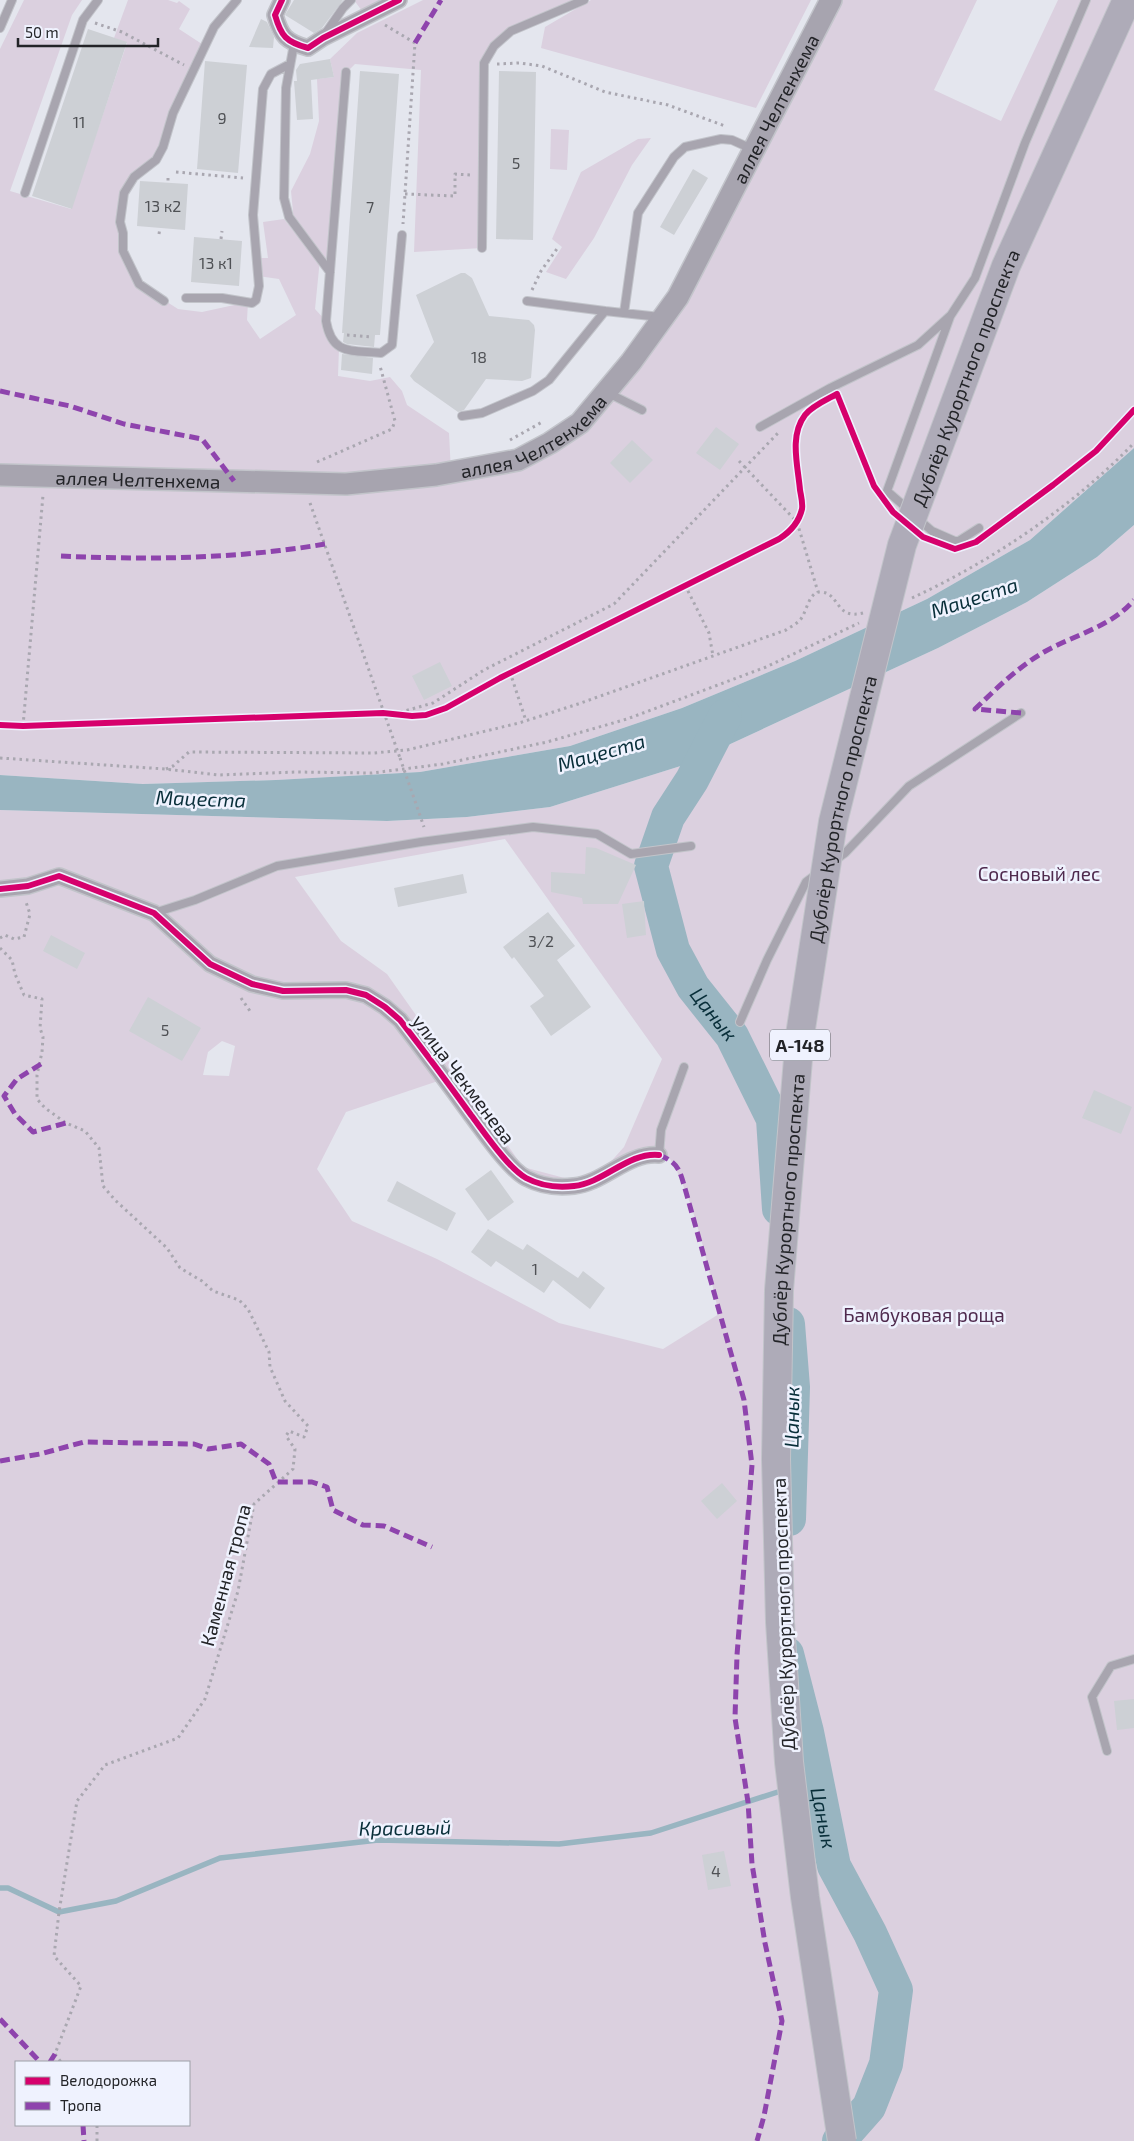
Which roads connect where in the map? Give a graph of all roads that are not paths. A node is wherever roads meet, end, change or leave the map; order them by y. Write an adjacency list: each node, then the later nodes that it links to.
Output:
1 (12, 0): 11 (lane)
2 (98, 0): 17 (lane)
3 (237, 0): 22 (lane)
4 (282, 0): 13 (street)
5 (351, 0): 12 (lane)
6 (399, 0): 12 (street)
7 (584, 0): 19 (lane)
8 (831, 0): 16 (main road, аллея Челтенхема)
9 (1086, 0): 26 (lane)
10 (1126, 0): 43 (highway, Дублёр Курортного проспекта / А-148, bridge)
11 (0, 28)
12 (323, 38): 13 (street)
13 (294, 44): 14 (lane)
14 (290, 64): 20 (lane); 21 (lane)
15 (346, 72): 20 (lane)
16 (754, 150): 25 (lane); 27 (main road, аллея Челтенхема)
17 (25, 193)
18 (402, 234): 20 (lane)
19 (482, 248)
20 (330, 272)
21 (186, 298)
22 (164, 301)
23 (526, 301): 24 (lane)
24 (605, 311): 25 (lane); 30 (lane)
25 (624, 313): 27 (lane)
26 (951, 315): 31 (lane); 33 (lane)
27 (663, 318): 28 (main road, аллея Челтенхема)
28 (606, 392): 29 (lane); 32 (main road, аллея Челтенхема)
29 (642, 410)
30 (462, 416)
31 (760, 427)
32 (0, 475)
33 (979, 528)
34 (1021, 713): 38 (lane)
35 (691, 846): 37 (lane)
36 (0, 889): 37 (street, улица Чекменева)
37 (154, 913): 40 (street, улица Чекменева)
38 (740, 1022)
39 (684, 1067): 40 (lane)
40 (658, 1155)
41 (1134, 1658): 42 (lane)
42 (1107, 1751)
43 (842, 2141)

